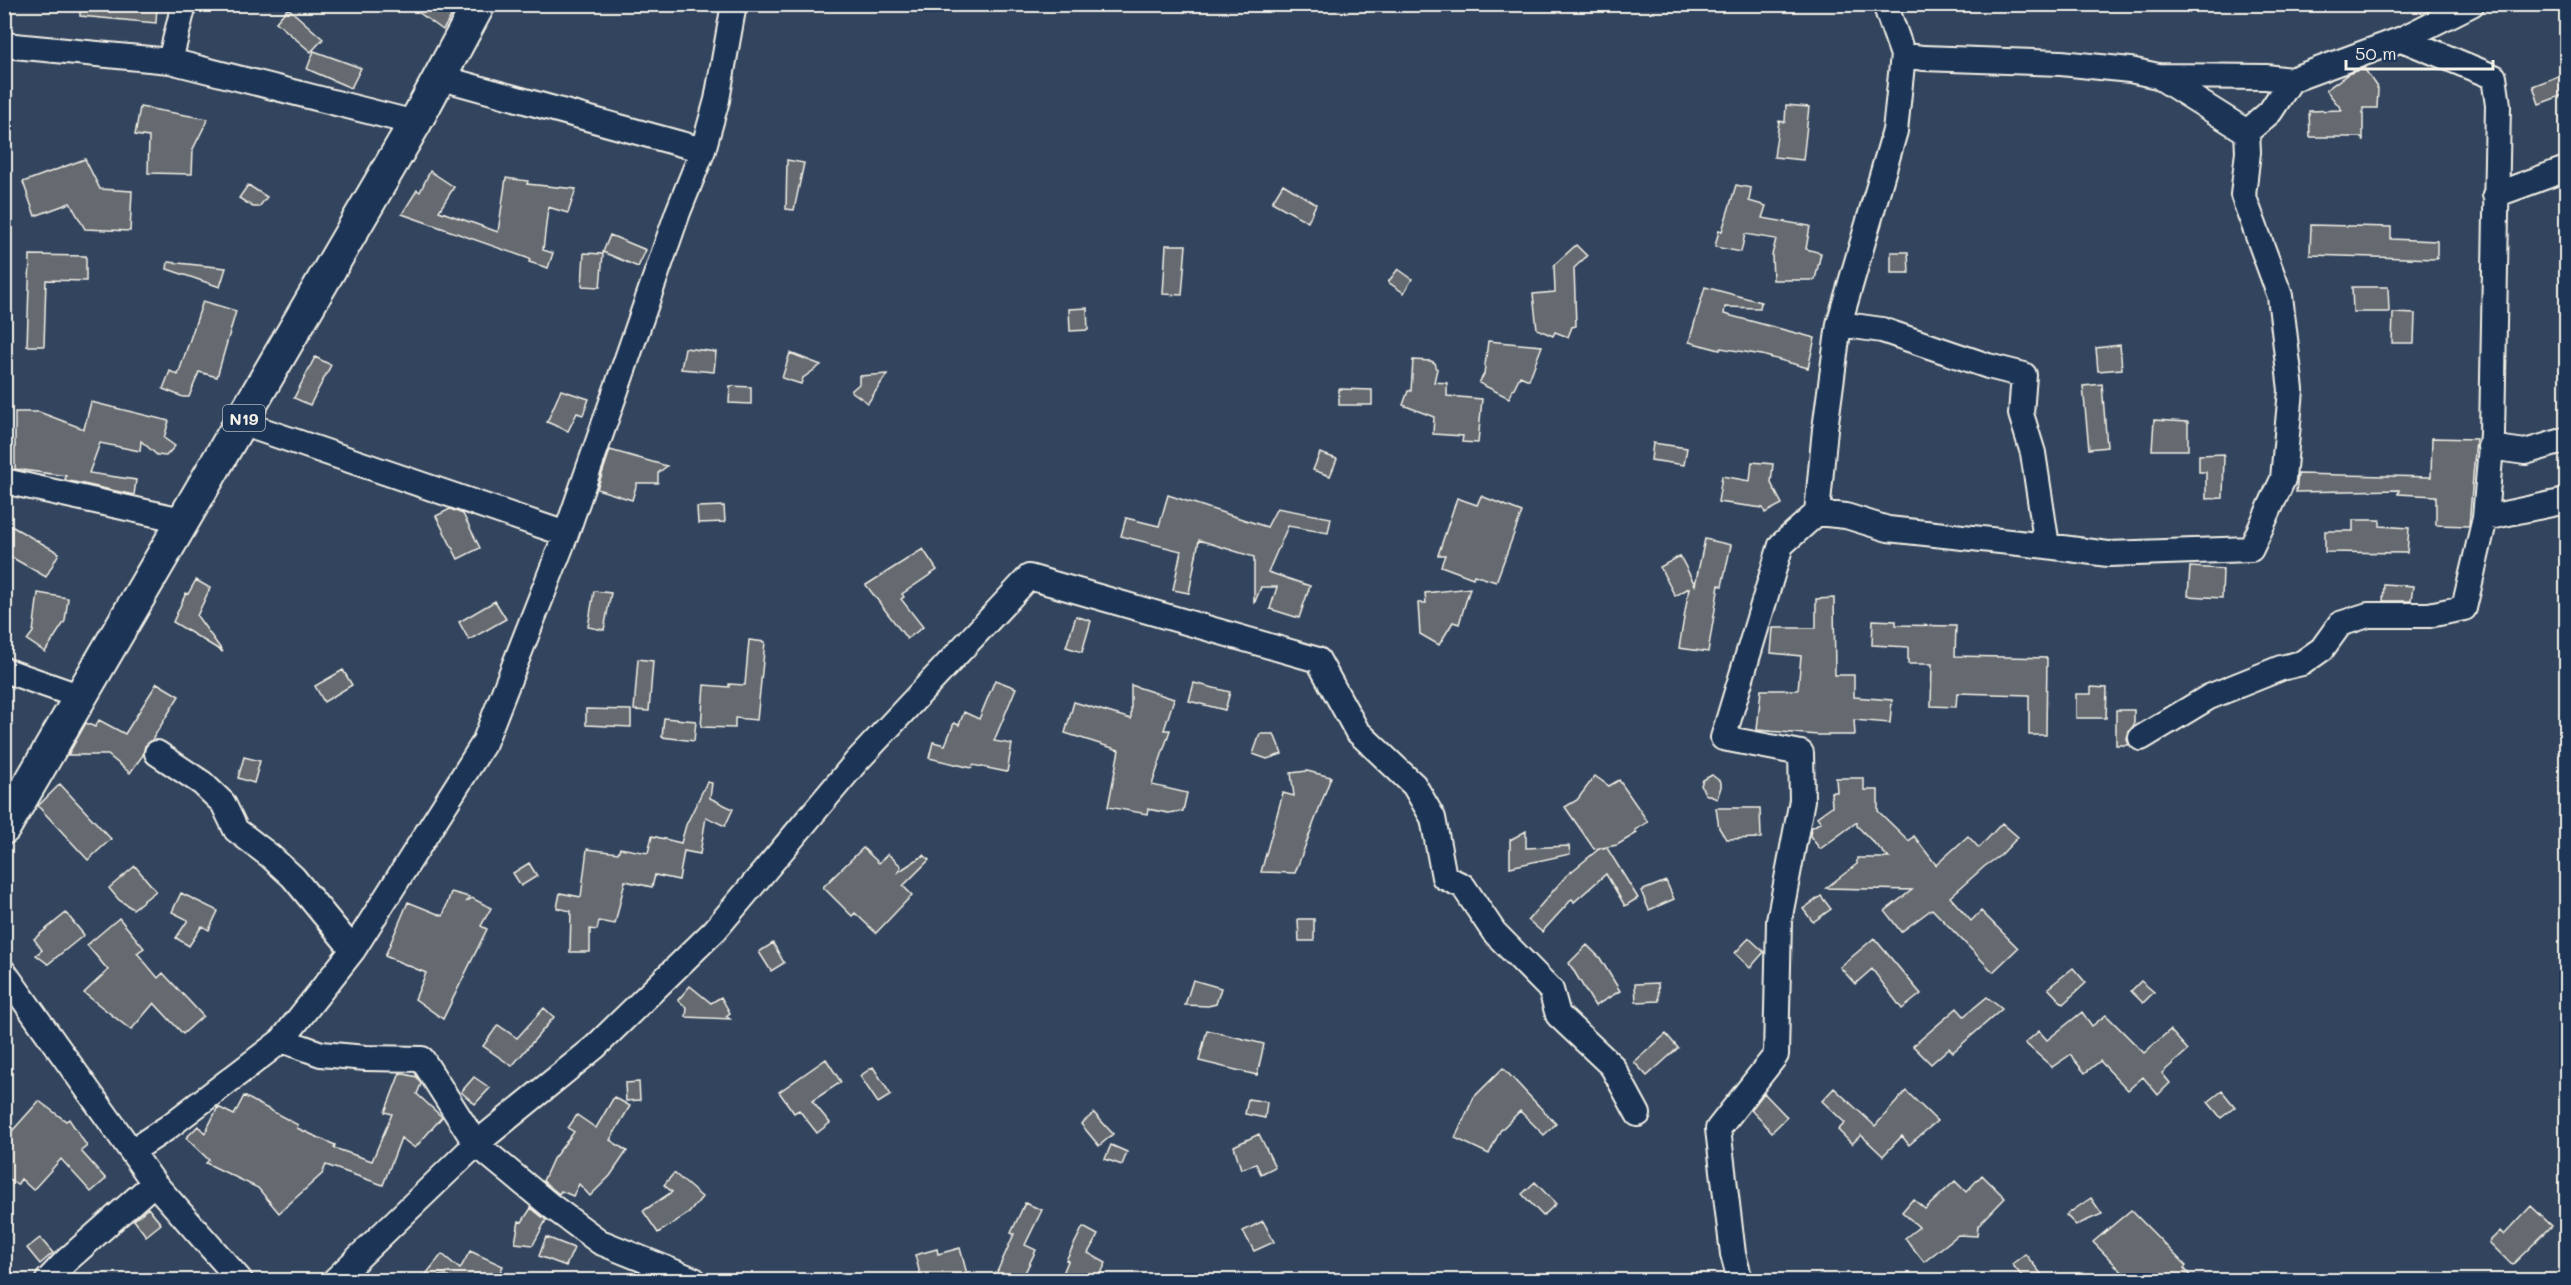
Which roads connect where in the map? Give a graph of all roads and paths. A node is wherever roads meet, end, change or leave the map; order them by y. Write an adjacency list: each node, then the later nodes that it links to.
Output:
1 (184, 4): 9 (street)
2 (479, 4): 11 (main road, N19)
3 (734, 4): 15 (street)
4 (1885, 4): 8 (street)
5 (2472, 4): 6 (street)
6 (2402, 39): 12 (street); 17 (street)
7 (4, 45): 9 (street)
8 (1903, 55): 10 (street); 18 (street)
9 (170, 61): 13 (street)
10 (2158, 76): 12 (street); 14 (street)
11 (438, 77): 13 (main road, N19); 15 (street)
12 (2290, 80): 14 (street)
13 (416, 123): 19 (main road, N19)
14 (2247, 132): 28 (street)
15 (703, 150): 27 (street)
16 (2566, 169): 17 (street)
17 (2495, 195): 21 (street)
18 (1839, 324): 24 (street); 28 (street)
19 (241, 423): 26 (main road, N19); 27 (street)
20 (2566, 440): 21 (street)
21 (2490, 447): 25 (street)
22 (4, 481): 26 (street)
23 (2566, 501): 25 (street)
24 (1817, 513): 28 (street); 45 (street)
25 (2485, 518): 31 (street)
26 (182, 520): 30 (main road, N19)
27 (566, 534): 34 (street)
28 (2048, 546)
29 (4, 670): 30 (street)
30 (81, 697): 33 (main road, N19)
31 (2141, 738)
32 (156, 753): 34 (street)
33 (4, 828)
34 (353, 950): 36 (street)
35 (4, 972): 39 (street)
36 (282, 1040): 38 (street); 39 (street)
37 (1638, 1114): 38 (street)
38 (476, 1144): 43 (street); 44 (street)
39 (132, 1151): 40 (street)
40 (154, 1183): 41 (street); 42 (street)
41 (48, 1281)
42 (240, 1281)
43 (335, 1281)
44 (694, 1281)
45 (1740, 1281)

